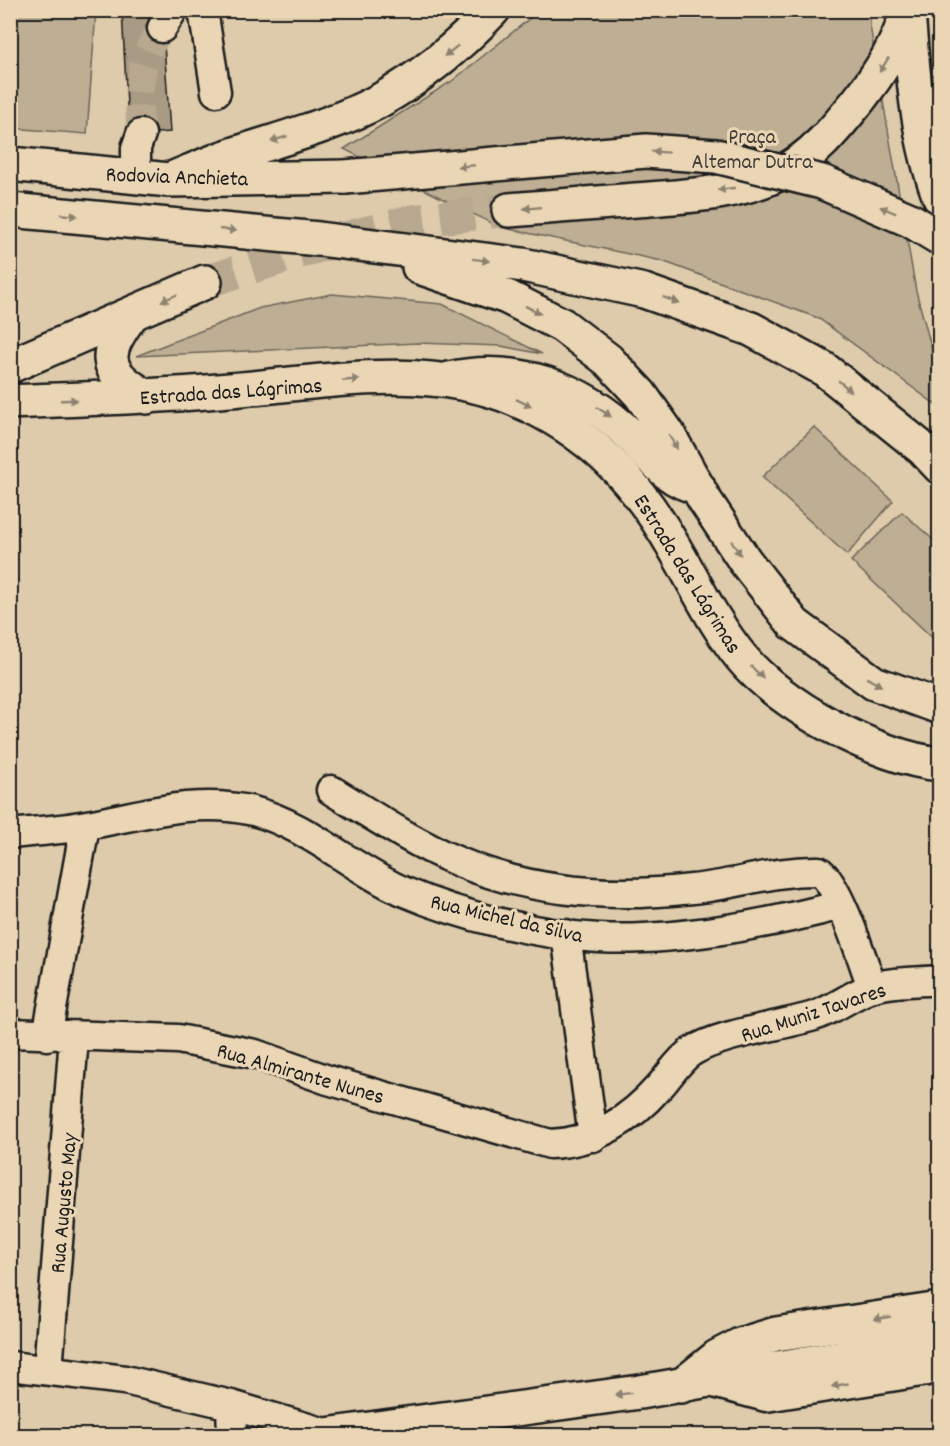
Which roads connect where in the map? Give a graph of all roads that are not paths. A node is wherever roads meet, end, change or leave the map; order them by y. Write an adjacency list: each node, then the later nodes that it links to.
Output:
1 (203, 10): 4 (street)
2 (493, 10): 8 (main road, one-way to 8)
3 (908, 11): 9 (main road); 11 (main road, one-way to 11)
4 (216, 92)
5 (141, 134): 7 (street)
6 (10, 164): 7 (main road, Rodovia Anchieta)
7 (136, 176): 8 (main road, Rodovia Anchieta)
8 (169, 180): 12 (main road, Rodovia Anchieta, one-way to 8, bridge)
9 (939, 198)
10 (10, 210): 13 (main road, Rodovia Anchieta, one-way to 13)
11 (509, 210)
12 (939, 238)
13 (319, 239): 20 (main road, one-way to 20); 21 (main road, one-way to 21)
14 (205, 282): 15 (main road, one-way to 15)
15 (133, 313): 16 (main road); 18 (main road)
16 (10, 366)
17 (449, 379): 18 (main road, Estrada das Lágrimas, one-way to 17); 21 (main road, one-way to 21); 23 (main road, Estrada das Lágrimas, one-way to 23)
18 (147, 397): 19 (main road, Estrada das Lágrimas, one-way to 18)
19 (10, 402)
20 (939, 467)
21 (701, 493): 22 (main road, one-way to 22)
22 (939, 708)
23 (939, 764)
24 (331, 790): 27 (street)
25 (85, 826): 26 (street, Rua Michel da Silva); 28 (street, Rua Michel da Silva); 32 (street)
26 (10, 834)
27 (841, 905): 28 (street, Rua Michel da Silva); 30 (street)
28 (566, 934): 33 (street)
29 (939, 980): 30 (street, Rua Muniz Tavares)
30 (872, 987): 33 (street, Rua Muniz Tavares)
31 (10, 1033): 32 (street, Rua Almirante Nunes)
32 (61, 1036): 33 (street, Rua Almirante Nunes); 38 (street, Rua Augusto May)
33 (593, 1137)
34 (939, 1309): 39 (main road, one-way to 39)
35 (939, 1340): 39 (main road)
36 (10, 1366): 38 (street)
37 (939, 1369): 39 (street, one-way to 39)
38 (48, 1370): 40 (street)
39 (694, 1383): 41 (main road, one-way to 41)
40 (231, 1405): 41 (street); 42 (street)
41 (321, 1434)
42 (232, 1436)

